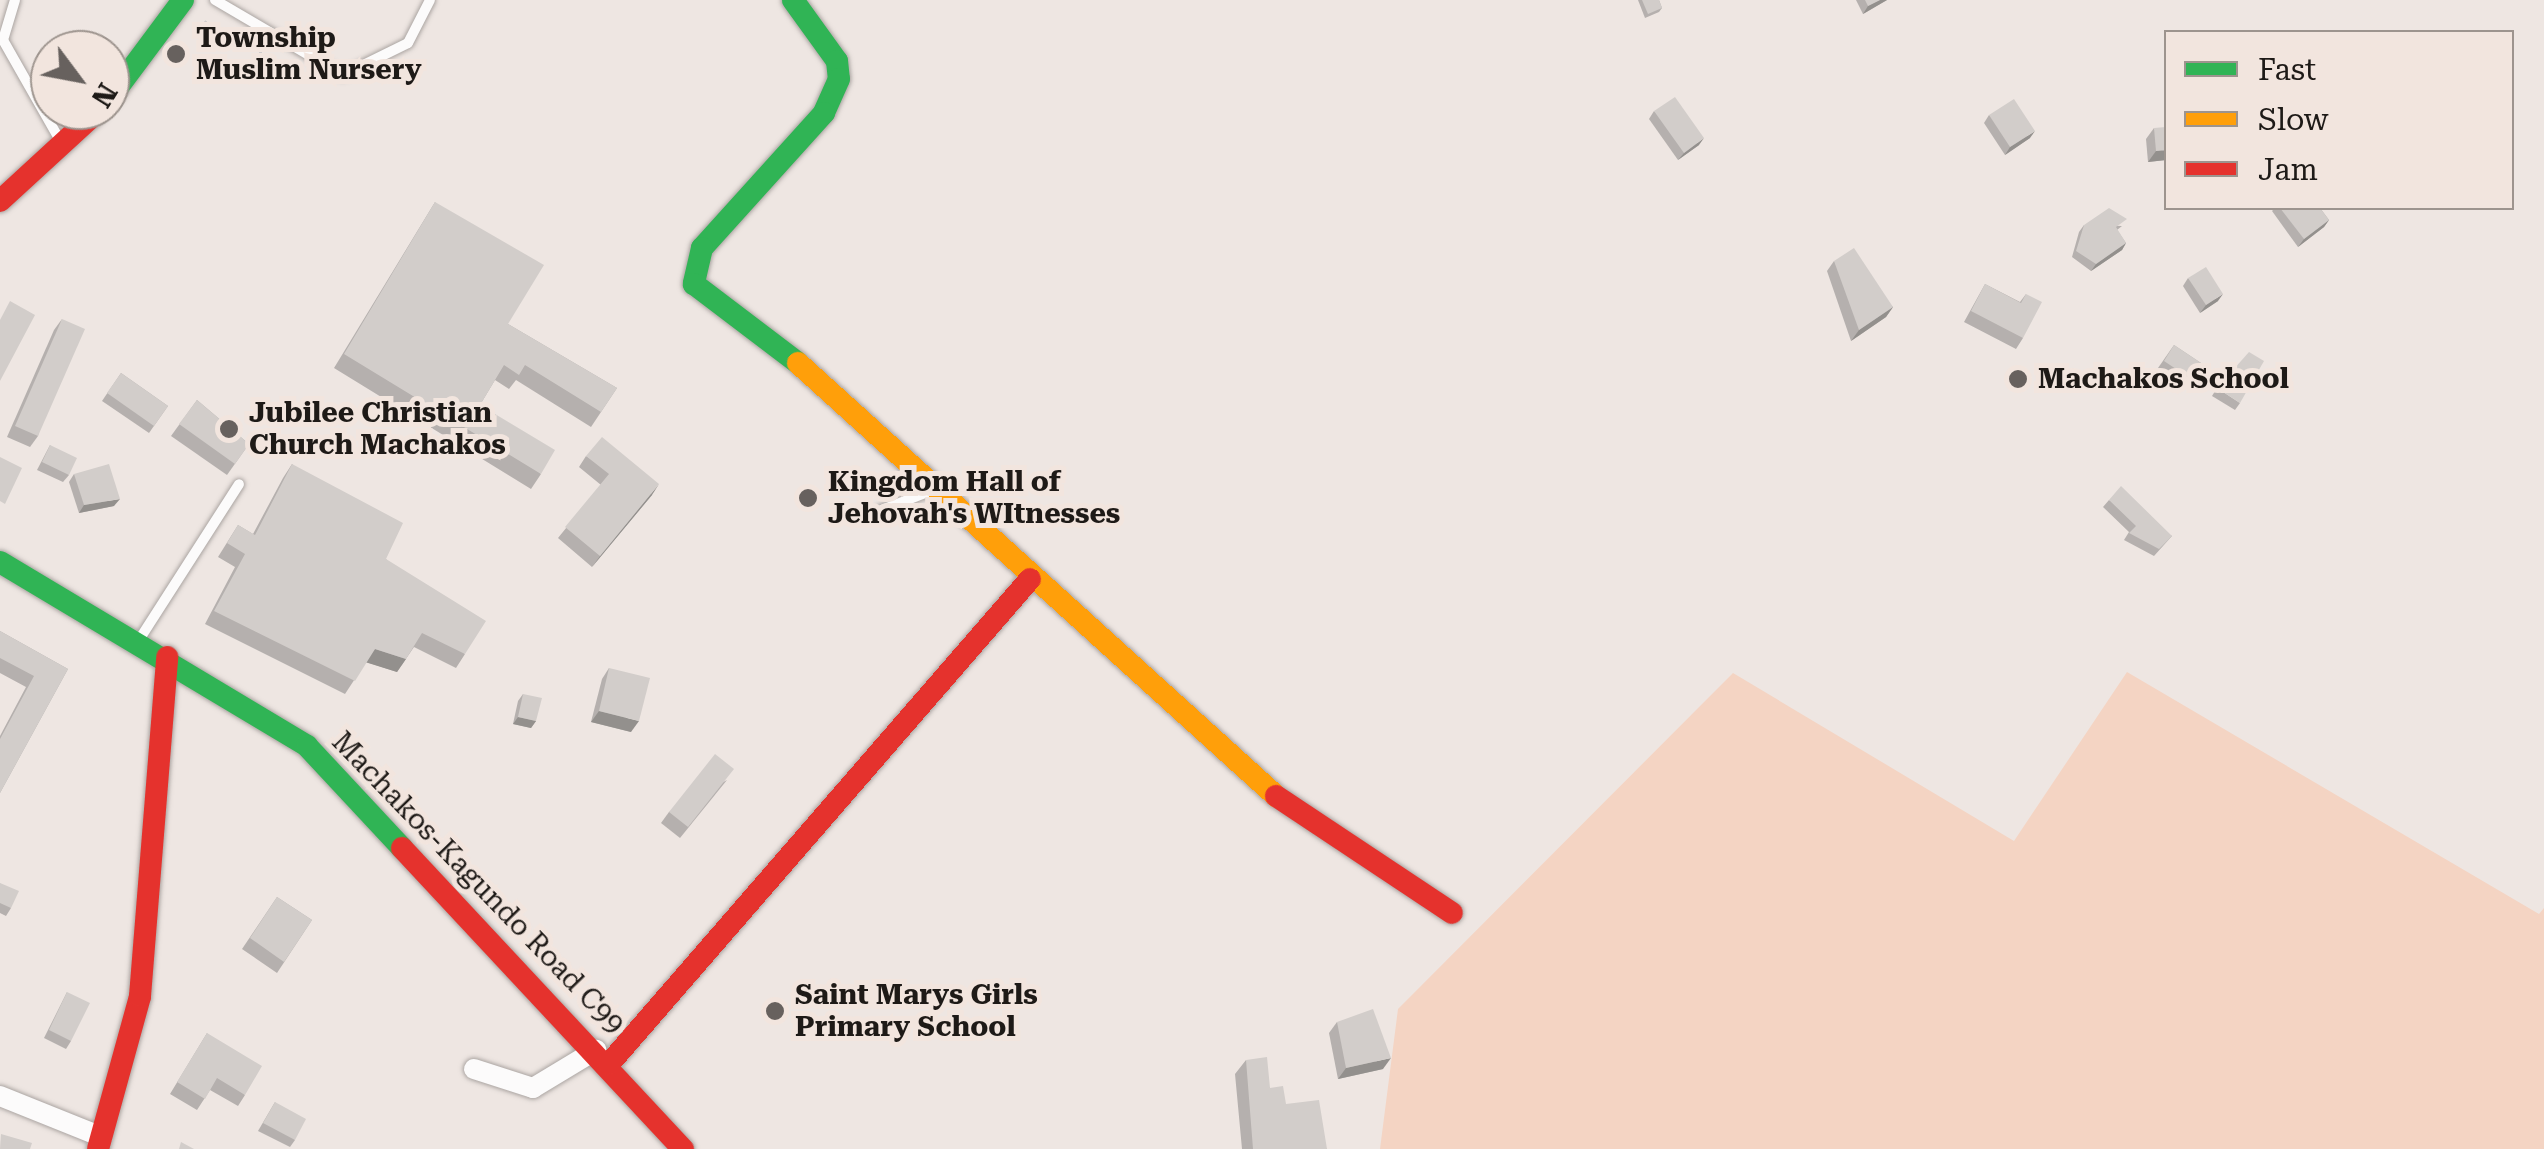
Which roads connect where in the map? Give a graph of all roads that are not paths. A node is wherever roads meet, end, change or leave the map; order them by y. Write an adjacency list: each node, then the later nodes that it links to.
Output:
1 (15, 0): 8 (lane)
2 (215, 0): 3 (lane)
3 (430, 0)
4 (793, 0): 11 (main road)
5 (180, 4): 6 (main road)
6 (130, 71)
7 (80, 130): 8 (main road)
8 (64, 146): 9 (main road)
9 (0, 201)
10 (239, 484): 15 (lane)
11 (936, 489): 12 (lane); 14 (main road)
12 (879, 510)
13 (0, 562): 15 (main road, Machakos-Kagundo Road C99)
14 (1030, 579): 17 (main road); 18 (main road)
15 (138, 641): 16 (main road, Machakos-Kagundo Road C99)
16 (167, 658): 18 (main road, Machakos-Kagundo Road C99); 21 (main road)
17 (1452, 914)
18 (602, 1057): 19 (street); 22 (main road, Machakos-Kagundo Road C99)
19 (474, 1069)
20 (0, 1096): 21 (street)
21 (100, 1143)
22 (683, 1149)

